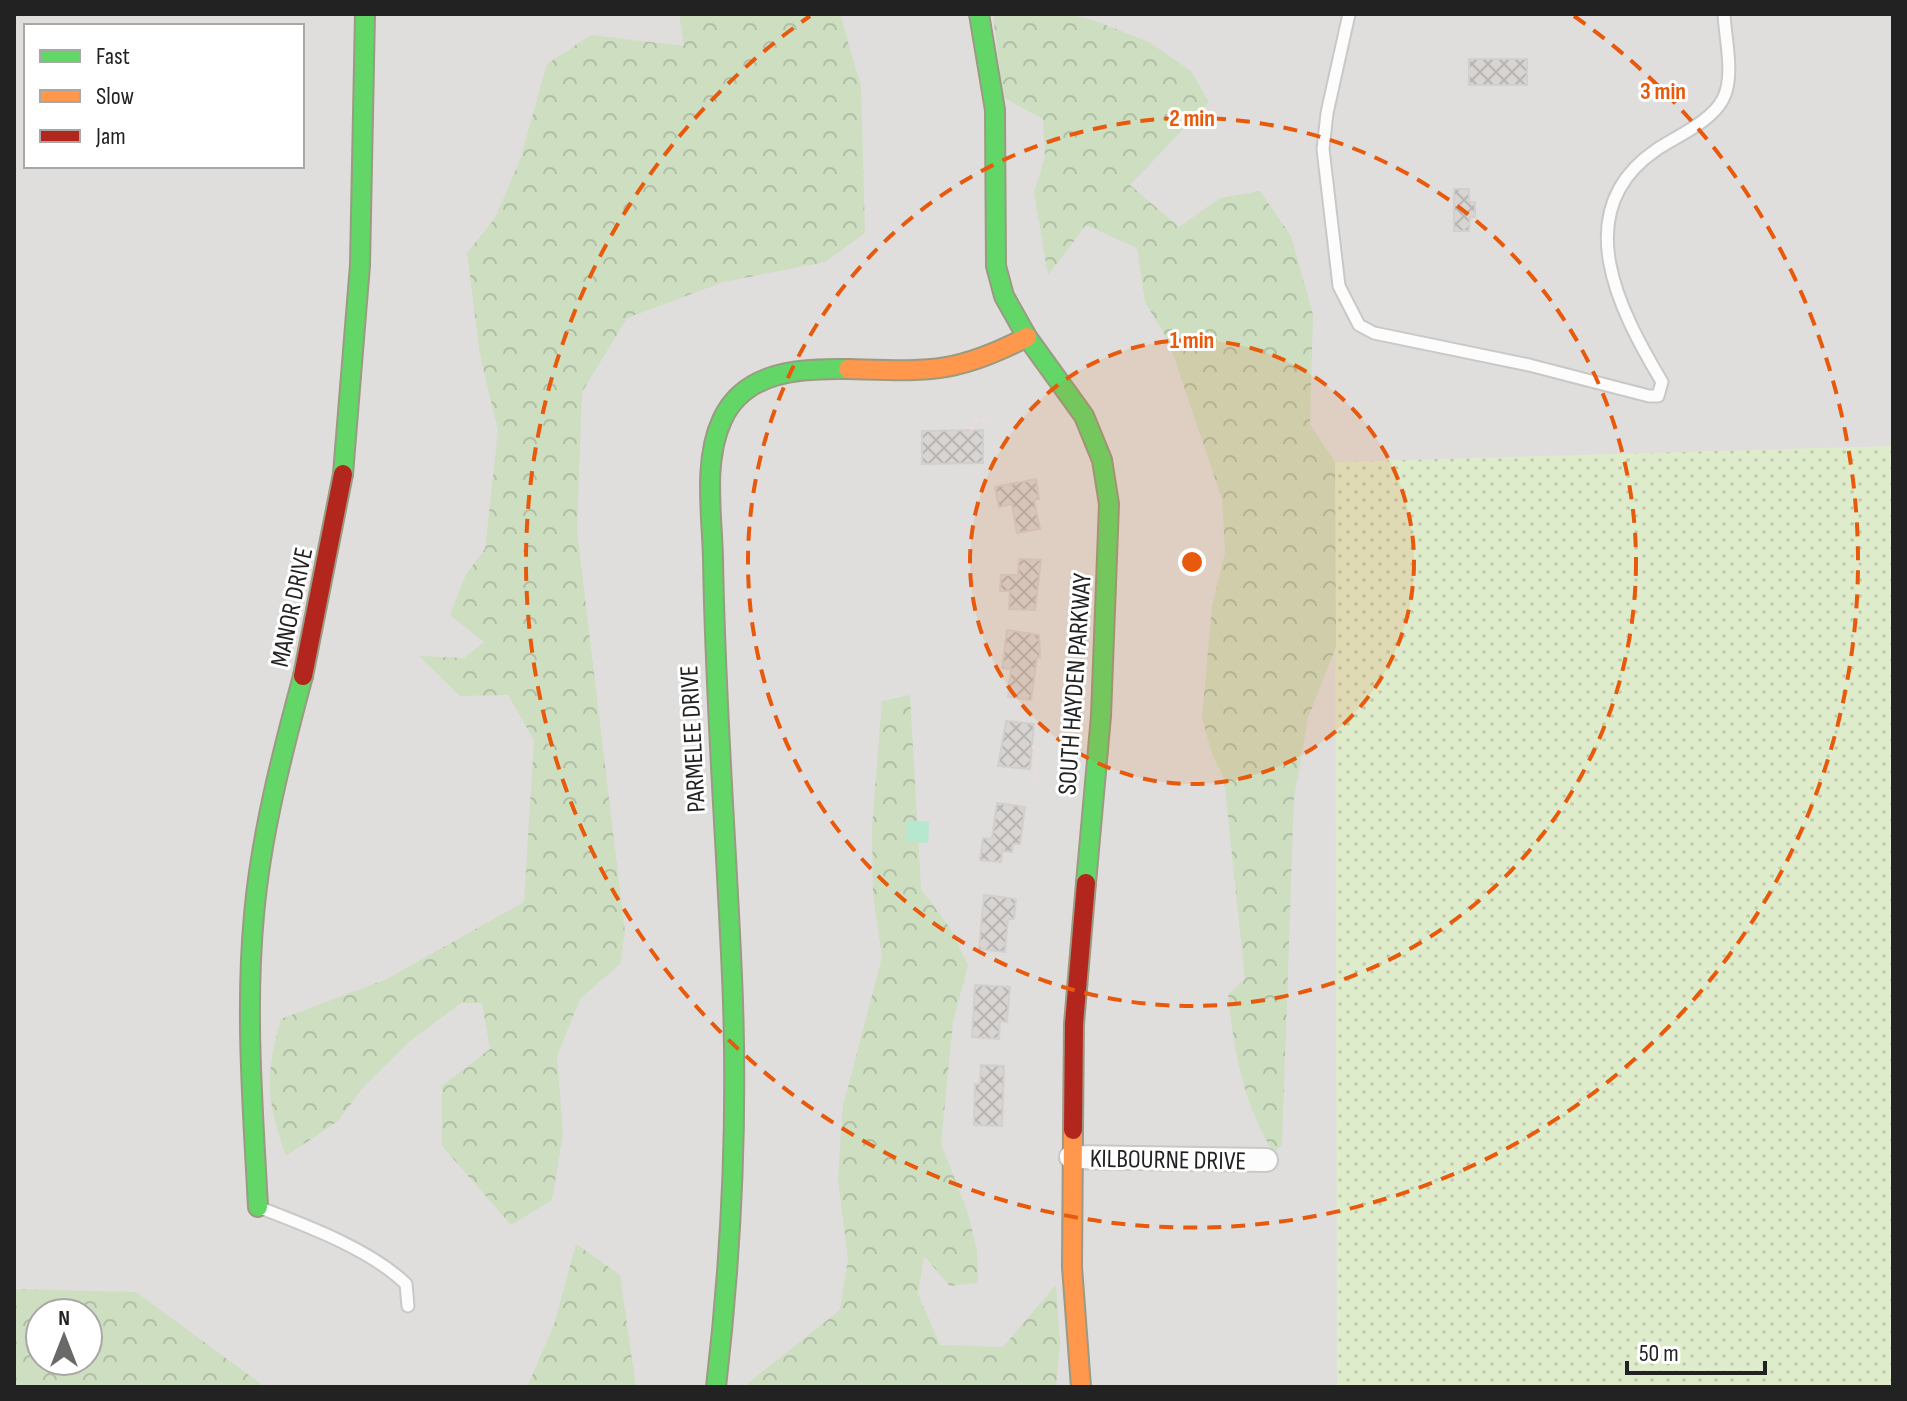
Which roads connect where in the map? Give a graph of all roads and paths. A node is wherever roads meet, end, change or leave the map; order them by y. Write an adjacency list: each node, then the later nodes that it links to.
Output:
1 (365, 14): 12 (street, MANOR DRIVE)
2 (979, 14): 5 (street, SOUTH HAYDEN PARKWAY)
3 (1349, 14): 4 (lane)
4 (1724, 14)
5 (1027, 337): 10 (street, SOUTH HAYDEN PARKWAY); 14 (street, PARMELEE DRIVE)
6 (991, 417): 7 (path)
7 (971, 430)
8 (1032, 747): 9 (path)
9 (1035, 781)
10 (1071, 1157): 11 (street, KILBOURNE DRIVE); 15 (street, SOUTH HAYDEN PARKWAY)
11 (1266, 1160)
12 (258, 1207): 13 (lane)
13 (408, 1306)
14 (716, 1387)
15 (1081, 1387)

